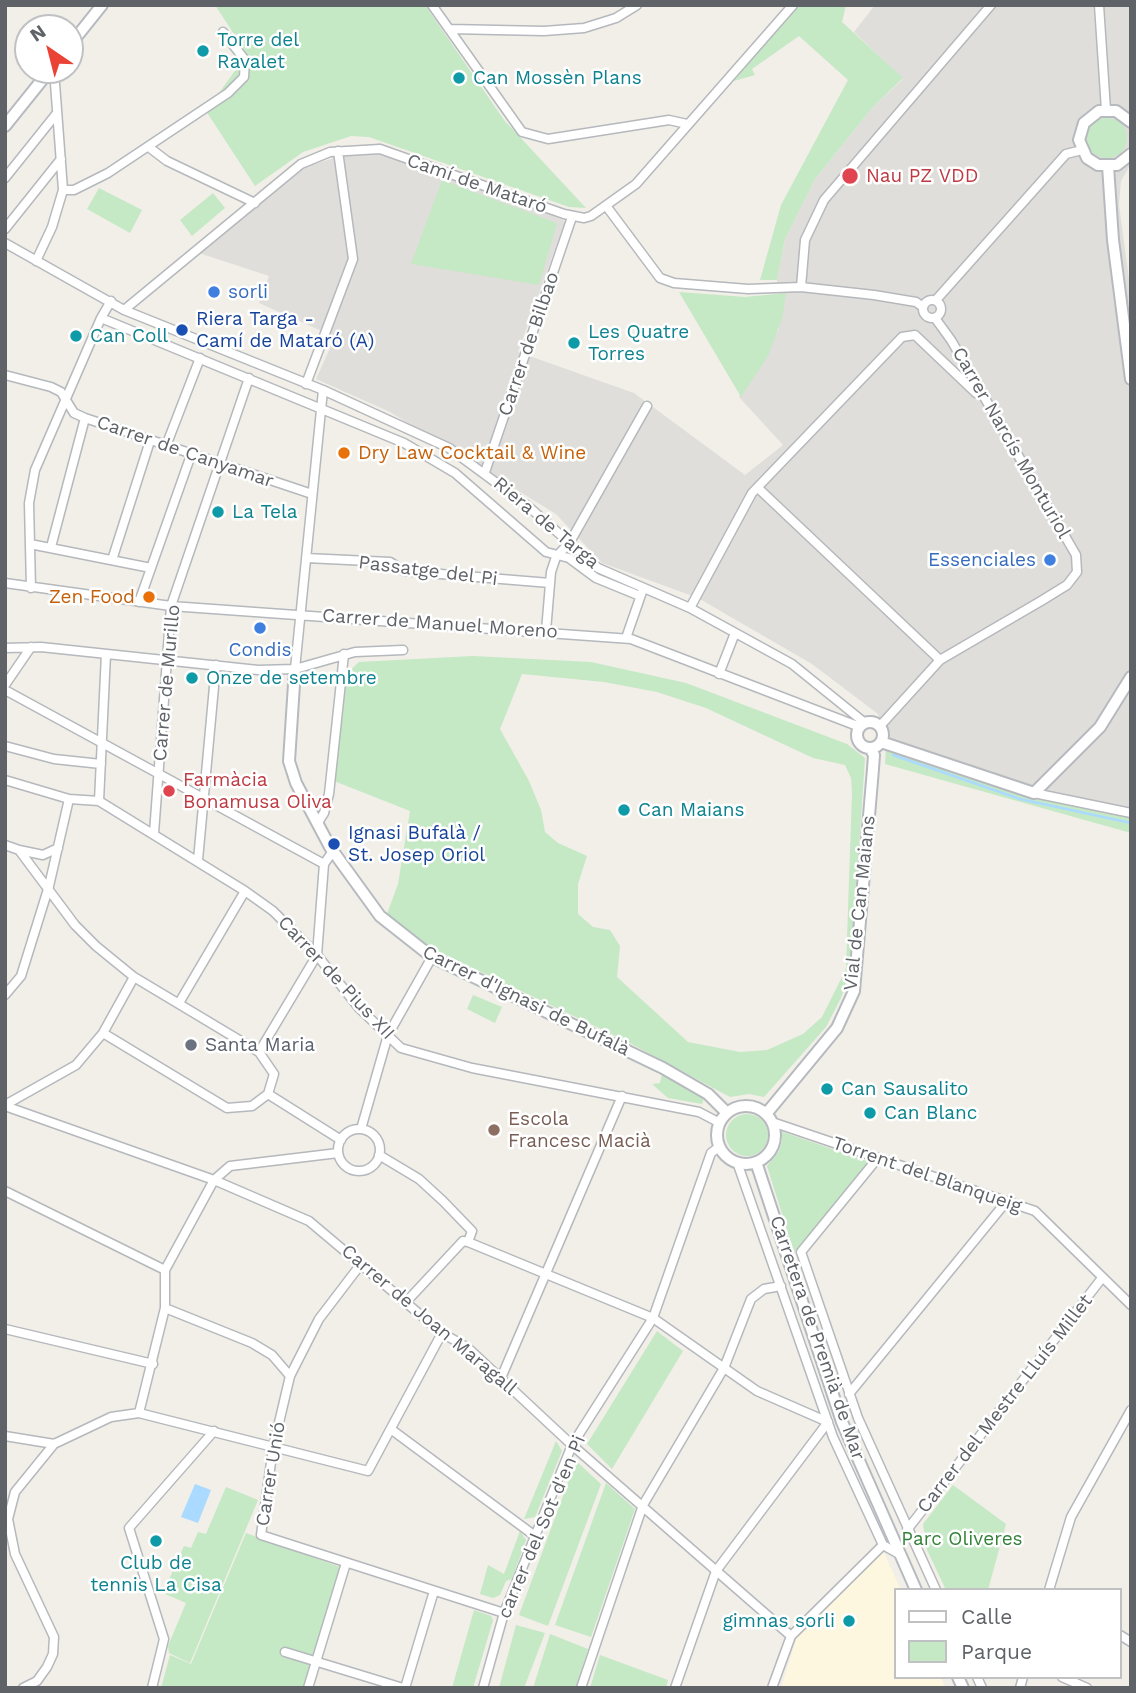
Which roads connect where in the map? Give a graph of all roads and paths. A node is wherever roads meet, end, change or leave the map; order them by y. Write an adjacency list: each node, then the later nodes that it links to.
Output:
1 (102, 5): 7 (street)
2 (432, 5): 8 (street)
3 (638, 5): 8 (street)
4 (793, 5): 15 (street, Camí de Mataró)
5 (991, 5): 31 (street)
6 (1099, 5): 12 (street)
7 (84, 28)
8 (449, 29): 15 (street)
9 (223, 32): 17 (street)
10 (40, 84): 16 (street)
11 (54, 84): 13 (street)
12 (1106, 110): 14 (street); 18 (street)
13 (57, 113): 21 (street); 23 (street)
14 (1131, 122)
15 (687, 124): 26 (street, Camí de Mataró)
16 (5, 126)
17 (150, 148): 24 (street); 25 (street)
18 (1082, 150): 22 (street); 32 (street)
19 (338, 151): 25 (street, Camí de Mataró); 27 (street, Camí de Mataró); 42 (street)
20 (1131, 154): 22 (street)
21 (61, 159): 24 (street); 28 (street)
22 (1108, 166): 41 (street)
23 (5, 178)
24 (64, 190): 30 (street)
25 (255, 203): 35 (street, Camí de Mataró)
26 (607, 207): 27 (street, Camí de Mataró); 31 (street)
27 (572, 216): 53 (street, Carrer de Bilbao)
28 (5, 229)
29 (5, 243): 30 (street, Riera de Targa)
30 (36, 261): 33 (street, Riera de Targa)
31 (802, 287): 34 (street)
32 (936, 300): 34 (street); 37 (street)
33 (111, 302): 35 (street, Riera de Targa); 36 (street)
34 (923, 307): 37 (street)
35 (124, 310): 42 (street, Riera de Targa)
36 (101, 318): 38 (street); 44 (street)
37 (934, 318): 45 (street, Carrer Narcís Monturiol)
38 (200, 358): 40 (street); 50 (street)
39 (5, 375): 44 (street, Carrer de Canyamar)
40 (249, 378): 47 (street); 52 (street, Carrer de Murillo)
41 (1131, 379)
42 (306, 384): 43 (street, Riera de Targa)
43 (323, 390): 47 (street); 53 (street, Riera de Targa)
44 (65, 400): 48 (street, Carrer de Canyamar); 57 (street)
45 (983, 400): 54 (street); 79 (street, Carrer Narcís Monturiol)
46 (647, 406): 56 (street)
47 (320, 409): 55 (street); 59 (street)
48 (85, 418): 49 (street, Carrer de Canyamar); 58 (street)
49 (150, 441): 50 (street, Carrer de Canyamar); 61 (street)
50 (166, 446): 51 (street, Carrer de Canyamar)
51 (191, 455): 52 (street, Carrer de Canyamar); 62 (street)
52 (221, 466): 55 (street, Carrer de Canyamar); 68 (street, Carrer de Murillo)
53 (485, 472): 56 (street, Riera de Targa)
54 (758, 488): 69 (street); 79 (street)
55 (312, 494): 60 (street)
56 (570, 542): 59 (street); 66 (street, Riera de Targa)
57 (30, 544): 58 (street); 65 (street)
58 (51, 547): 61 (street)
59 (556, 557): 64 (street); 66 (street)
60 (306, 558): 64 (street, Passatge del Pi); 70 (street)
61 (111, 560): 62 (street)
62 (151, 568): 67 (street)
63 (5, 583): 65 (street, Carrer de Manuel Moreno)
64 (550, 583): 71 (street)
65 (31, 588): 67 (street, Carrer de Manuel Moreno)
66 (642, 592): 69 (street, Riera de Targa); 73 (street)
67 (139, 601): 68 (street, Carrer de Manuel Moreno)
68 (171, 606): 70 (street, Carrer de Manuel Moreno); 80 (street, Carrer de Murillo)
69 (690, 608): 72 (street, Riera de Targa)
70 (301, 615): 71 (street, Carrer de Manuel Moreno); 82 (street)
71 (546, 631): 73 (street, Carrer de Manuel Moreno)
72 (735, 633): 83 (street); 86 (street, Riera de Targa)
73 (626, 638): 83 (street, Carrer de Manuel Moreno)
74 (31, 647): 75 (street); 77 (street); 85 (street)
75 (5, 648)
76 (403, 650): 78 (street)
77 (106, 654): 80 (street); 88 (street)
78 (344, 654): 82 (street); 100 (street)
79 (940, 660): 87 (street, Carrer Narcís Monturiol)
80 (168, 661): 81 (street); 93 (street, Carrer de Murillo)
81 (216, 665): 82 (street); 96 (street)
82 (295, 669): 100 (street, Carrer d'Ignasi de Bufalà)
83 (719, 674): 86 (street, Carrer de Manuel Moreno)
84 (1131, 677): 95 (street)
85 (5, 688): 88 (street)
86 (863, 725): 87 (street); 91 (street)
87 (880, 726): 89 (street)
88 (102, 742): 92 (street); 93 (street)
89 (881, 742): 91 (street); 95 (street)
90 (5, 746): 92 (street)
91 (870, 748): 122 (street, Vial de Can Maians)
92 (101, 764): 98 (street)
93 (159, 774): 96 (street); 101 (street, Carrer de Murillo)
94 (5, 780): 97 (street)
95 (1034, 793): 99 (street)
96 (204, 798): 106 (street); 107 (street)
97 (69, 799): 98 (street); 103 (street)
98 (99, 801): 101 (street, Carrer de Pius XII)
99 (1131, 813)
100 (317, 824): 105 (street, Carrer d'Ignasi de Bufalà)
101 (154, 833): 106 (street, Carrer de Pius XII)
102 (5, 845): 104 (street)
103 (58, 848): 104 (street); 108 (street)
104 (19, 850): 108 (street)
105 (333, 850): 107 (street); 111 (street, Carrer d'Ignasi de Bufalà)
106 (198, 860): 109 (street, Carrer de Pius XII)
107 (324, 864): 110 (street)
108 (49, 886): 112 (street); 113 (street)
109 (245, 891): 110 (street, Carrer de Pius XII); 114 (street)
110 (317, 955): 116 (street, Carrer de Pius XII); 117 (street)
111 (432, 957): 116 (street); 121 (street, Carrer d'Ignasi de Bufalà)
112 (134, 977): 114 (street); 115 (street)
113 (6, 994)
114 (179, 1003): 117 (street)
115 (103, 1033): 118 (street); 120 (street)
116 (388, 1035): 119 (street, Carrer de Pius XII); 124 (street)
117 (259, 1052): 118 (street)
118 (268, 1094): 125 (street)
119 (622, 1096): 123 (street, Carrer de Pius XII); 138 (street)
120 (5, 1105): 132 (street, Carrer de Joan Maragall)
121 (727, 1113): 122 (street); 123 (street)
122 (769, 1118): 129 (street, Torrent del Blanqueig); 131 (street)
123 (720, 1123): 126 (street)
124 (362, 1129): 125 (street); 128 (street)
125 (341, 1140): 127 (street)
126 (720, 1146): 130 (street); 144 (street, carrer del Sot d'en Pi)
127 (338, 1153): 128 (street); 132 (street)
128 (379, 1155): 135 (street)
129 (877, 1159): 134 (street, Torrent del Blanqueig); 151 (street)
130 (737, 1162): 131 (street); 140 (street)
131 (756, 1162): 165 (street, Carretera de Premià de Mar)
132 (214, 1180): 136 (street, Carrer de Joan Maragall); 137 (street)
133 (5, 1191): 137 (street)
134 (1006, 1202): 139 (street, Torrent del Blanqueig); 151 (street)
135 (468, 1242): 138 (street); 141 (street)
136 (361, 1264): 141 (street, Carrer de Joan Maragall); 149 (street, Carrer Unió)
137 (165, 1270): 143 (street)
138 (545, 1274): 144 (street); 150 (street)
139 (1102, 1278): 142 (street, Torrent del Blanqueig); 162 (street, Carrer del Mestre Lluís Millet)
140 (781, 1286): 148 (street); 154 (street)
141 (407, 1301): 146 (street, Carrer de Joan Maragall)
142 (1131, 1305)
143 (165, 1308): 147 (street); 149 (street)
144 (653, 1318): 148 (street); 159 (street, carrer del Sot d'en Pi)
145 (5, 1329): 147 (street)
146 (442, 1333): 150 (street, Carrer de Joan Maragall); 155 (street)
147 (153, 1364): 153 (street)
148 (724, 1368): 154 (street); 161 (street)
149 (290, 1376): 160 (street, Carrer Unió)
150 (501, 1378): 159 (street, Carrer de Joan Maragall)
151 (849, 1394): 162 (street)
152 (1131, 1410): 170 (street)
153 (139, 1413): 156 (street); 158 (street)
154 (828, 1422): 164 (street); 167 (street)
155 (392, 1430): 160 (street); 163 (street)
156 (215, 1431): 160 (street); 178 (street)
157 (5, 1436): 158 (street)
158 (54, 1444): 177 (street)
159 (572, 1445): 161 (street, Carrer de Joan Maragall); 163 (street, carrer del Sot d'en Pi)
160 (273, 1448): 166 (street, Carrer Unió)
161 (643, 1505): 167 (street, Carrer de Joan Maragall); 182 (street)
162 (907, 1530): 169 (street)
163 (535, 1536): 172 (street, carrer del Sot d'en Pi)
164 (883, 1545): 165 (street); 173 (street)
165 (899, 1555): 168 (street, Carretera de Premià de Mar)
166 (346, 1563): 171 (street, Carrer Unió); 175 (street)
167 (716, 1571): 173 (street, Carrer de Joan Maragall); 183 (street)
168 (915, 1588)
169 (935, 1588)
170 (1050, 1588)
171 (434, 1591): 172 (street, Carrer Unió); 180 (street)
172 (504, 1613): 181 (street, carrer del Sot d'en Pi)
173 (791, 1636): 184 (street)
174 (285, 1652): 175 (street)
175 (316, 1662): 179 (street); 180 (street)
176 (1067, 1679): 185 (street)
177 (23, 1688)
178 (152, 1688)
179 (308, 1688)
180 (404, 1688)
181 (483, 1688)
182 (581, 1688)
183 (675, 1688)
184 (772, 1688)
185 (1087, 1688)

